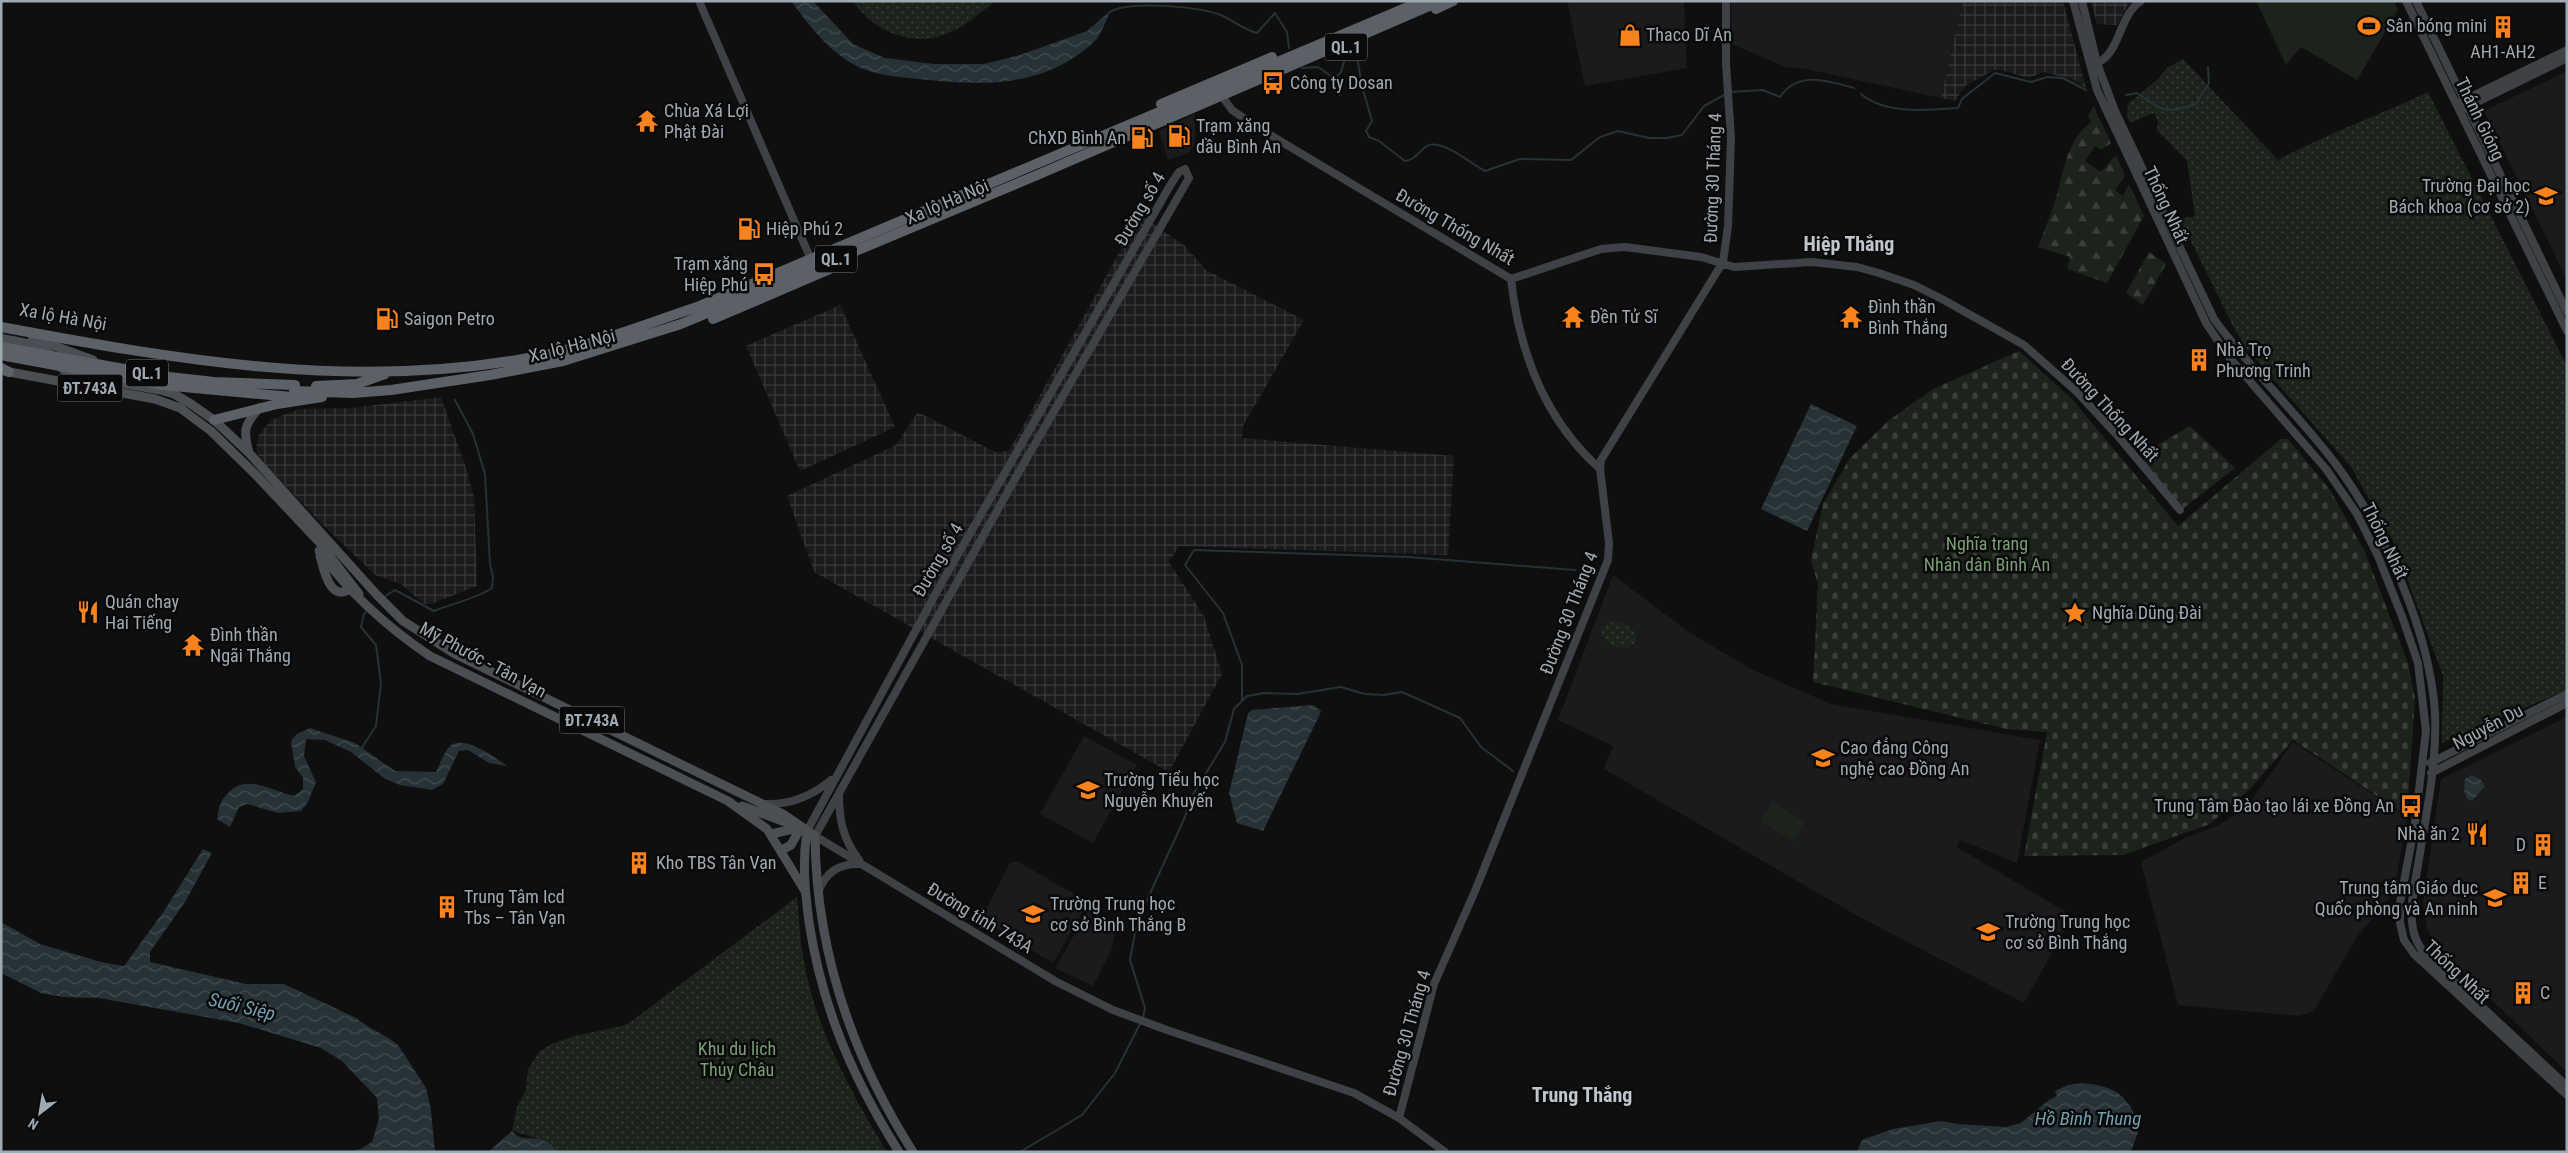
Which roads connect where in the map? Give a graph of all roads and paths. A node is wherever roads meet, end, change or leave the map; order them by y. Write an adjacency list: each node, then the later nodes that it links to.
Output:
1 (699, 1): 21 (street)
2 (1403, 1): 12 (highway, Xa lộ Hà Nội / QL.1)
3 (1422, 1): 12 (highway, Xa lộ Hà Nội / QL.1)
4 (1442, 1): 17 (highway, Xa lộ Hà Nội / QL.1)
5 (1453, 1): 17 (highway, Xa lộ Hà Nội / QL.1)
6 (1726, 1): 22 (street, Đường 30 Tháng 4)
7 (2073, 1): 16 (street, Thống Nhất)
8 (2082, 1): 15 (street, Thống Nhất)
9 (2141, 1): 15 (street)
10 (2406, 1): 19 (street, Thánh Gióng)
11 (2416, 1): 18 (street, Thánh Gióng)
12 (1390, 15): 21 (highway, Xa lộ Hà Nội / QL.1)
13 (2567, 50): 18 (street)
14 (2567, 58): 18 (street)
15 (2097, 63): 16 (street); 40 (street, Thống Nhất)
16 (2089, 66): 42 (street, Thống Nhất)
17 (1223, 97): 23 (street, Đường Thống Nhất); 38 (highway, Xa lộ Hà Nội / QL.1)
18 (2466, 104): 19 (street); 20 (street, Thánh Gióng)
19 (2458, 108): 20 (street, Thánh Gióng)
20 (2526, 237): 24 (street, Thánh Gióng); 27 (street, Thánh Gióng)
21 (810, 257): 33 (highway, Xa lộ Hà Nội / QL.1)
22 (1722, 262): 23 (street, Đường Thống Nhất); 44 (street, Đường 30 Tháng 4); 45 (street, Đường Thống Nhất)
23 (1511, 278): 44 (street)
24 (2567, 312)
25 (1, 322): 30 (highway, Xa lộ Hà Nội / QL.1)
26 (1, 327): 30 (highway, Xa lộ Hà Nội / QL.1)
27 (2567, 331)
28 (5, 339): 36 (main road); 36 (main road, ĐT.743A)
29 (1, 349): 37 (highway, QL.1, bridge)
30 (120, 349): 34 (highway, Xa lộ Hà Nội / QL.1)
31 (1, 355): 37 (highway, QL.1, bridge)
32 (4, 370): 46 (main road, Mỹ Phước - Tân Vạn / ĐT.743A)
33 (410, 371): 34 (highway, Xa lộ Hà Nội / QL.1); 35 (highway, Xa lộ Hà Nội / QL.1)
34 (362, 372): 35 (highway, Xa lộ Hà Nội / QL.1)
35 (388, 372): 37 (highway, Xa lộ Hà Nội / QL.1)
36 (154, 389): 41 (main road, ĐT.743A)
37 (294, 391): 38 (highway, Xa lộ Hà Nội / QL.1)
38 (353, 393): 39 (highway)
39 (259, 408): 41 (highway); 43 (main road)
40 (2297, 416): 42 (street); 51 (street, Thống Nhất)
41 (214, 420): 43 (main road, ĐT.743A)
42 (2288, 425): 52 (street, Thống Nhất)
43 (249, 453): 47 (main road, ĐT.743A)
44 (1600, 469): 71 (street, Đường 30 Tháng 4)
45 (2180, 510)
46 (319, 547): 48 (main road, Mỹ Phước - Tân Vạn / ĐT.743A); 48 (main road, Mỹ Phước - Tân Vạn)
47 (361, 578): 48 (main road); 58 (main road, Mỹ Phước - Tân Vạn / ĐT.743A)
48 (352, 587): 57 (main road, Mỹ Phước - Tân Vạn / ĐT.743A)
49 (2567, 694): 51 (street, Nguyễn Du)
50 (2567, 703): 53 (street, Nguyễn Du)
51 (2434, 762): 52 (street, Nguyễn Du); 53 (street, Thống Nhất)
52 (2422, 765): 54 (street, Thống Nhất)
53 (2432, 773): 54 (street, Nguyễn Du); 65 (street, Thống Nhất)
54 (2422, 774): 66 (street, Thống Nhất)
55 (834, 777): 56 (street, Đường số 4); 58 (street); 59 (street, Đường số 4)
56 (839, 791): 59 (street, Đường số 4); 62 (street)
57 (728, 801): 59 (main road, Đường tỉnh 743A / ĐT.743A); 60 (main road, Mỹ Phước - Tân Vạn)
58 (764, 804): 59 (main road, Mỹ Phước - Tân Vạn / ĐT.743A)
59 (808, 831): 60 (main road); 61 (main road); 62 (street, Đường tỉnh 743A / ĐT.743A); 63 (main road, Mỹ Phước - Tân Vạn); 64 (main road)
60 (772, 834): 61 (main road, Mỹ Phước - Tân Vạn)
61 (782, 850): 63 (main road, Mỹ Phước - Tân Vạn)
62 (862, 864): 64 (street); 71 (street, Đường tỉnh 743A / ĐT.743A)
63 (805, 891): 68 (main road, Mỹ Phước - Tân Vạn)
64 (818, 892): 67 (main road)
65 (2412, 922): 66 (street); 69 (street, Thống Nhất)
66 (2400, 923): 70 (street, Thống Nhất)
67 (852, 1034): 68 (main road); 73 (main road)
68 (839, 1039): 72 (main road, Mỹ Phước - Tân Vạn)
69 (2567, 1086)
70 (2567, 1095)
71 (1399, 1118): 74 (street, ĐT.743A)
72 (899, 1152)
73 (913, 1152)
74 (1445, 1152)

